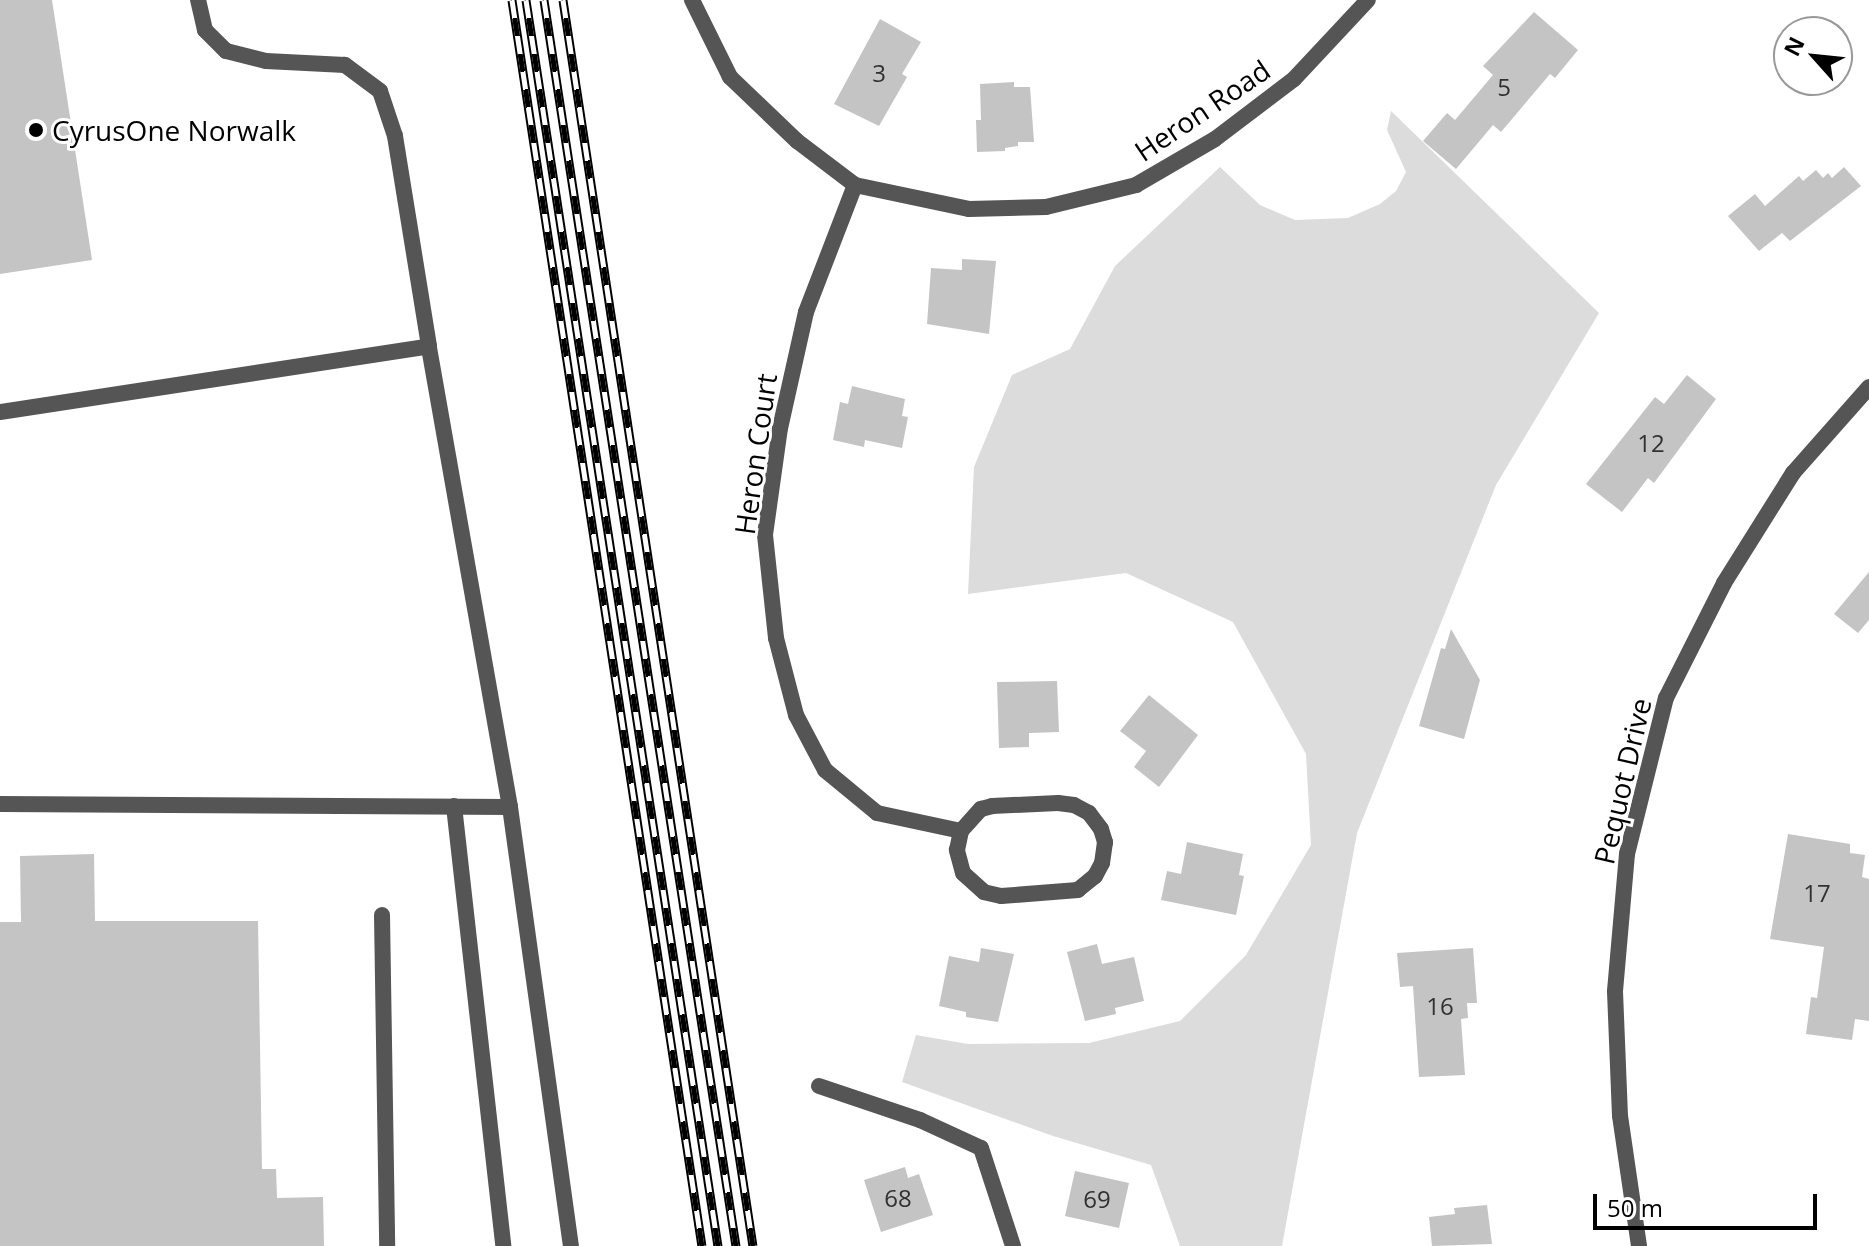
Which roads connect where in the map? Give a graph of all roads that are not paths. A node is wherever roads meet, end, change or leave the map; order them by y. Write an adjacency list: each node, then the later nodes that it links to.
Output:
1 (198, 0): 5 (street)
2 (692, 0): 4 (street, Heron Road)
3 (1368, 0): 4 (street, Heron Road)
4 (855, 185): 11 (street, Heron Court)
5 (429, 346): 7 (street); 10 (street)
6 (1869, 387): 18 (street, Pequot Drive)
7 (0, 412)
8 (0, 804): 9 (street)
9 (454, 806): 10 (street); 15 (street)
10 (510, 807): 16 (street)
11 (961, 831): 11 (street)
12 (382, 915): 14 (street)
13 (819, 1086): 17 (street)
14 (387, 1246)
15 (503, 1246)
16 (571, 1246)
17 (1013, 1246)
18 (1639, 1246)

